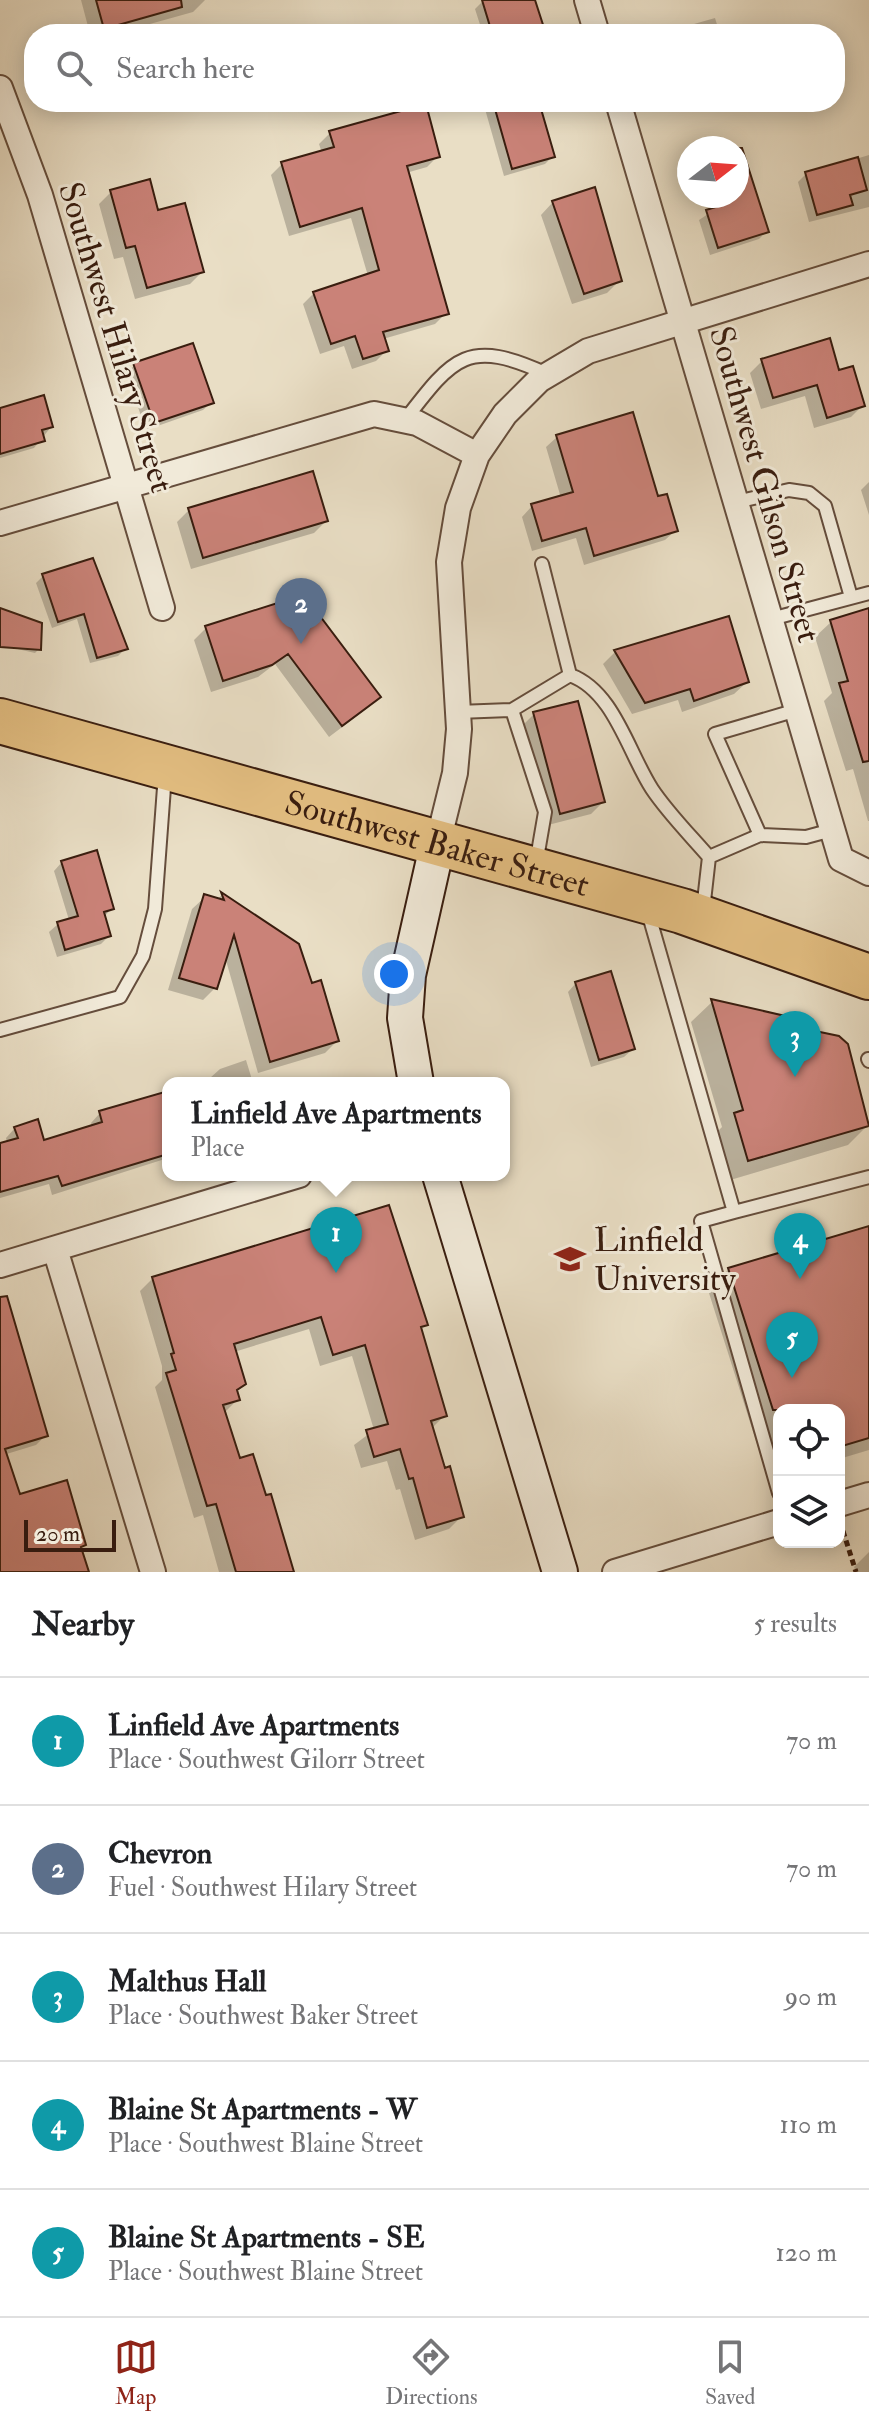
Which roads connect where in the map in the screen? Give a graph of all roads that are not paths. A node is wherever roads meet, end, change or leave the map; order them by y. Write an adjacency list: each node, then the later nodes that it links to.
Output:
1 (587, 0): 2 (street)
2 (594, 24)
3 (1, 94): 10 (street, Southwest Hilary Street)
4 (621, 112): 6 (street, Southwest Gilson Street)
5 (869, 264): 6 (street)
6 (683, 320): 7 (street); 11 (street, Southwest Gilson Street)
7 (547, 374): 8 (lane); 9 (street)
8 (405, 420): 9 (street); 10 (street)
9 (477, 455): 21 (street)
10 (126, 486): 12 (street); 16 (street, Southwest Hilary Street)
11 (736, 502): 15 (lane); 17 (street, Southwest Gilson Street)
12 (0, 523)
13 (542, 564): 18 (lane)
14 (869, 593): 15 (lane)
15 (851, 597): 17 (lane)
16 (162, 608)
17 (771, 619): 20 (street, Southwest Gilson Street)
18 (570, 675): 19 (lane); 27 (lane)
19 (512, 710): 21 (lane); 28 (lane)
20 (797, 710): 24 (street, Southwest Gilson Street); 25 (lane)
21 (458, 712): 26 (street)
22 (0, 721): 23 (highway, Southwest Baker Street)
23 (166, 767): 26 (highway, Southwest Baker Street); 33 (lane)
24 (832, 830): 25 (lane); 29 (street, Southwest Gilson Street)
25 (760, 835): 27 (lane)
26 (438, 842): 28 (highway, Southwest Baker Street); 34 (street)
27 (709, 857): 31 (lane)
28 (535, 869): 30 (highway, Southwest Baker Street)
29 (866, 873)
30 (645, 901): 31 (highway, Southwest Baker Street); 38 (lane)
31 (703, 918): 32 (highway, Southwest Baker Street)
32 (869, 977)
33 (0, 1030)
34 (415, 1077)
35 (869, 1177): 38 (lane)
36 (279, 1181): 39 (street)
37 (442, 1181): 46 (street)
38 (734, 1212): 41 (lane)
39 (55, 1249): 40 (street); 45 (street)
40 (0, 1265)
41 (774, 1476)
42 (869, 1495): 43 (street)
43 (845, 1512)
44 (773, 1524): 47 (street)
45 (153, 1572)
46 (560, 1572)
47 (615, 1572)

